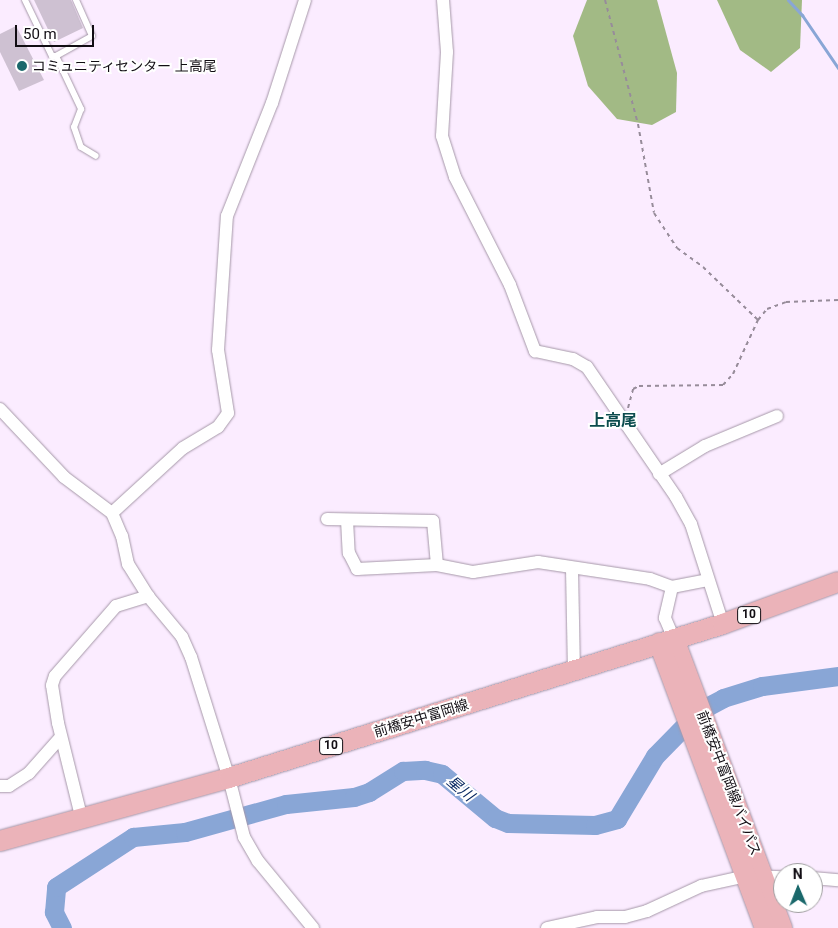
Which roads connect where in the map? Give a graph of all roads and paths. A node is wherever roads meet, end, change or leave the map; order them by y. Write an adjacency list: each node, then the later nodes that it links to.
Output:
1 (25, 0): 6 (lane)
2 (76, 0): 6 (lane)
3 (305, 0): 14 (street)
4 (443, 0): 12 (street)
5 (605, 0): 9 (path)
6 (56, 56): 7 (lane)
7 (96, 156)
8 (838, 300): 9 (path)
9 (758, 320): 12 (path)
10 (0, 409): 14 (street)
11 (777, 416): 13 (street)
12 (626, 425): 13 (street)
13 (659, 474): 19 (street)
14 (112, 513): 22 (street)
15 (327, 519): 16 (street)
16 (347, 520): 17 (street); 17 (street)
17 (437, 565): 18 (street)
18 (572, 569): 21 (street); 25 (street)
19 (707, 580): 21 (street); 23 (street)
20 (838, 582): 23 (main road, 前橋安中富岡線 / 10)
21 (672, 587): 24 (street)
22 (148, 596): 26 (street); 27 (street)
23 (723, 624): 24 (main road, 前橋安中富岡線 / 10)
24 (666, 641): 25 (main road, 前橋安中富岡線 / 10); 31 (main road, 前橋安中富岡線バイパス)
25 (574, 670): 27 (main road, 前橋安中富岡線 / 10)
26 (61, 737): 28 (street); 29 (street)
27 (229, 778): 29 (main road, 前橋安中富岡線 / 10); 34 (street)
28 (0, 786)
29 (82, 820): 30 (main road, 前橋安中富岡線 / 10)
30 (0, 841)
31 (764, 876): 35 (street); 36 (main road, 前橋安中富岡線バイパス); 37 (main road, 前橋安中富岡線バイパス)
32 (823, 879): 33 (street)
33 (838, 880)
34 (313, 928)
35 (547, 928)
36 (765, 928)
37 (782, 928)

